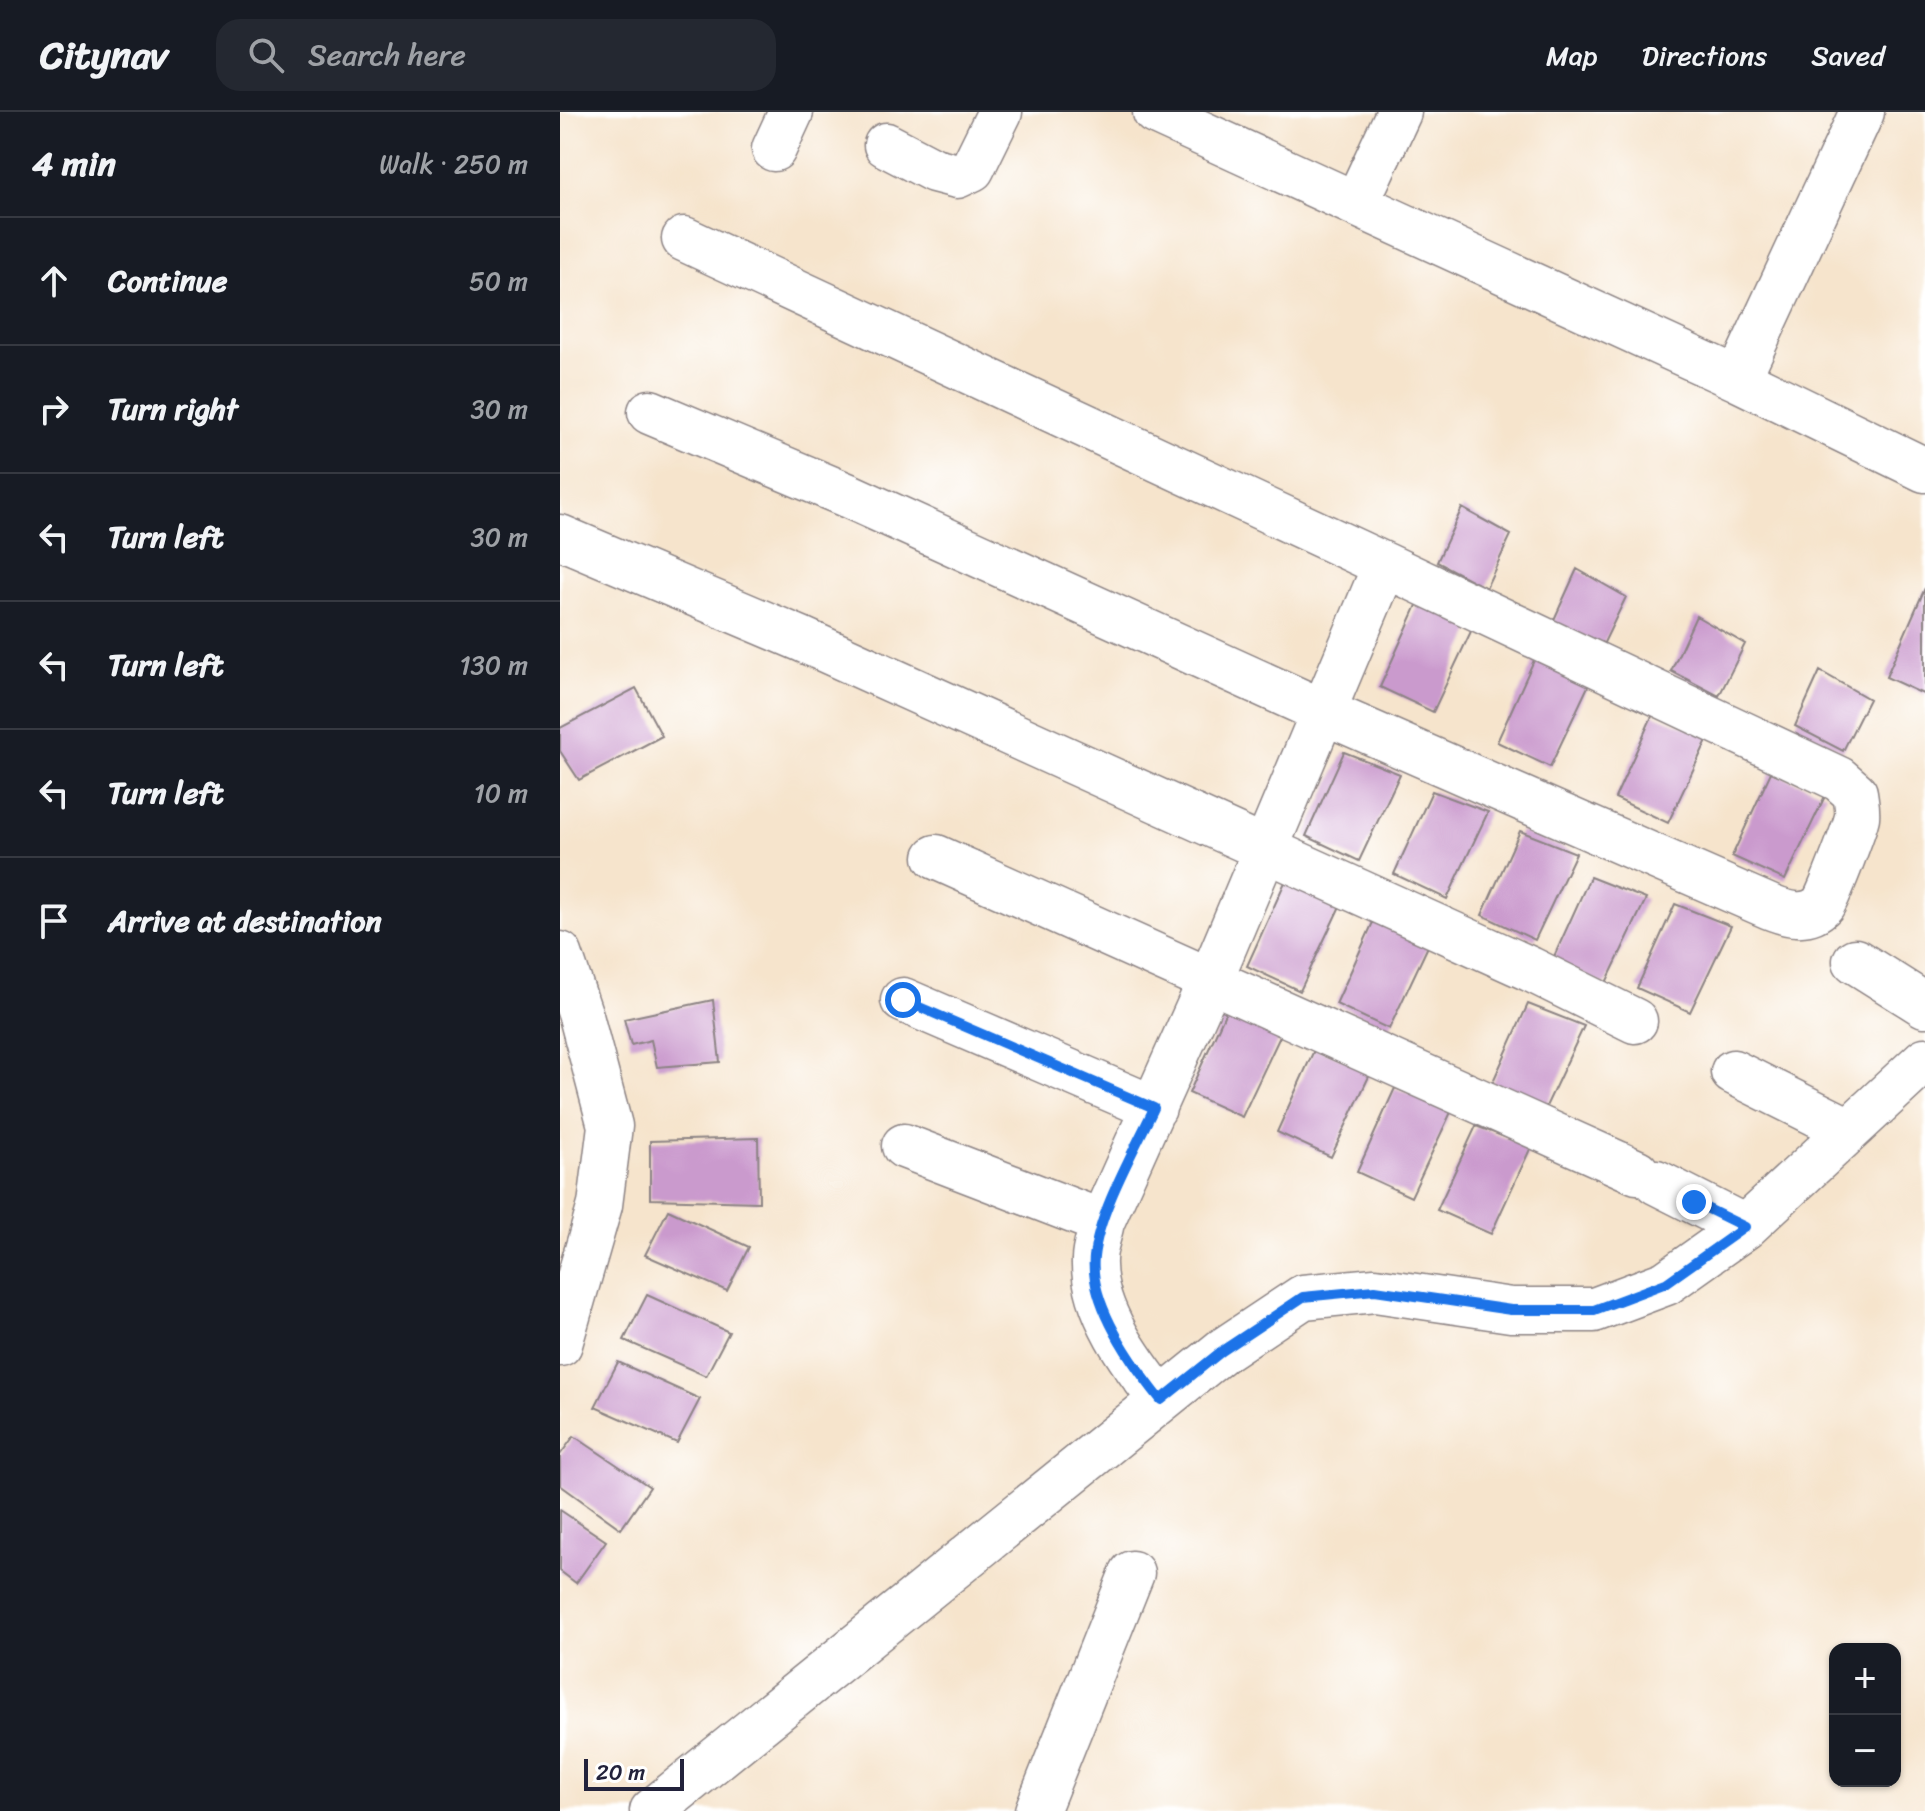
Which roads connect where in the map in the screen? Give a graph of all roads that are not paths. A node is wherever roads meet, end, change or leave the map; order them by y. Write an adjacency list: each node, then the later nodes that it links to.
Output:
1 (1000, 112): 5 (street)
2 (1155, 112): 6 (street)
3 (1399, 112): 6 (street)
4 (1862, 112): 8 (street)
5 (886, 145)
6 (1356, 204): 8 (street)
7 (684, 239): 12 (street)
8 (1738, 379): 10 (street)
9 (650, 412): 13 (street)
10 (1925, 470)
11 (560, 537): 14 (street)
12 (1385, 565): 13 (street); 13 (street)
13 (1324, 712): 14 (street)
14 (1265, 851): 18 (street); 21 (street)
15 (936, 857): 18 (street)
16 (560, 954): 29 (street)
17 (1855, 961): 20 (street)
18 (1210, 981): 24 (street); 28 (street)
19 (903, 1000): 24 (street)
20 (1925, 1005)
21 (1635, 1021)
22 (1925, 1060): 25 (street)
23 (1733, 1072): 25 (street)
24 (1154, 1108): 27 (street)
25 (1849, 1130): 28 (street)
26 (904, 1146): 27 (street)
27 (1102, 1222): 30 (street)
28 (1745, 1227): 30 (street)
29 (560, 1344)
30 (1161, 1400): 32 (street)
31 (1132, 1573): 33 (street)
32 (652, 1811)
33 (1037, 1811)

